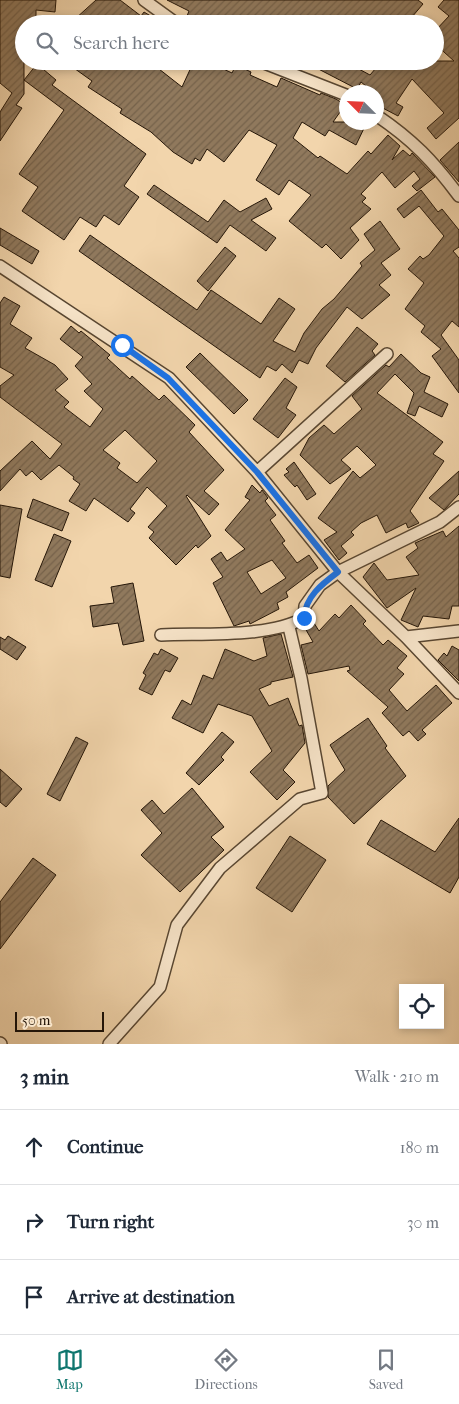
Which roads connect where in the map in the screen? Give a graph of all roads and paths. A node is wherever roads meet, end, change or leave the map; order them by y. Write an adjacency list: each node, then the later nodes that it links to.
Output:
1 (144, 0): 2 (street)
2 (165, 15)
3 (283, 70): 4 (street)
4 (339, 91)
5 (384, 121): 6 (street)
6 (459, 196)
7 (0, 266): 9 (street)
8 (386, 354): 9 (street)
9 (257, 472): 11 (street)
10 (459, 508): 11 (street)
11 (338, 572): 12 (street); 15 (street)
12 (289, 627): 14 (street); 17 (street)
13 (459, 631): 15 (street)
14 (161, 635)
15 (406, 637): 16 (street)
16 (459, 693)
17 (109, 1044)

